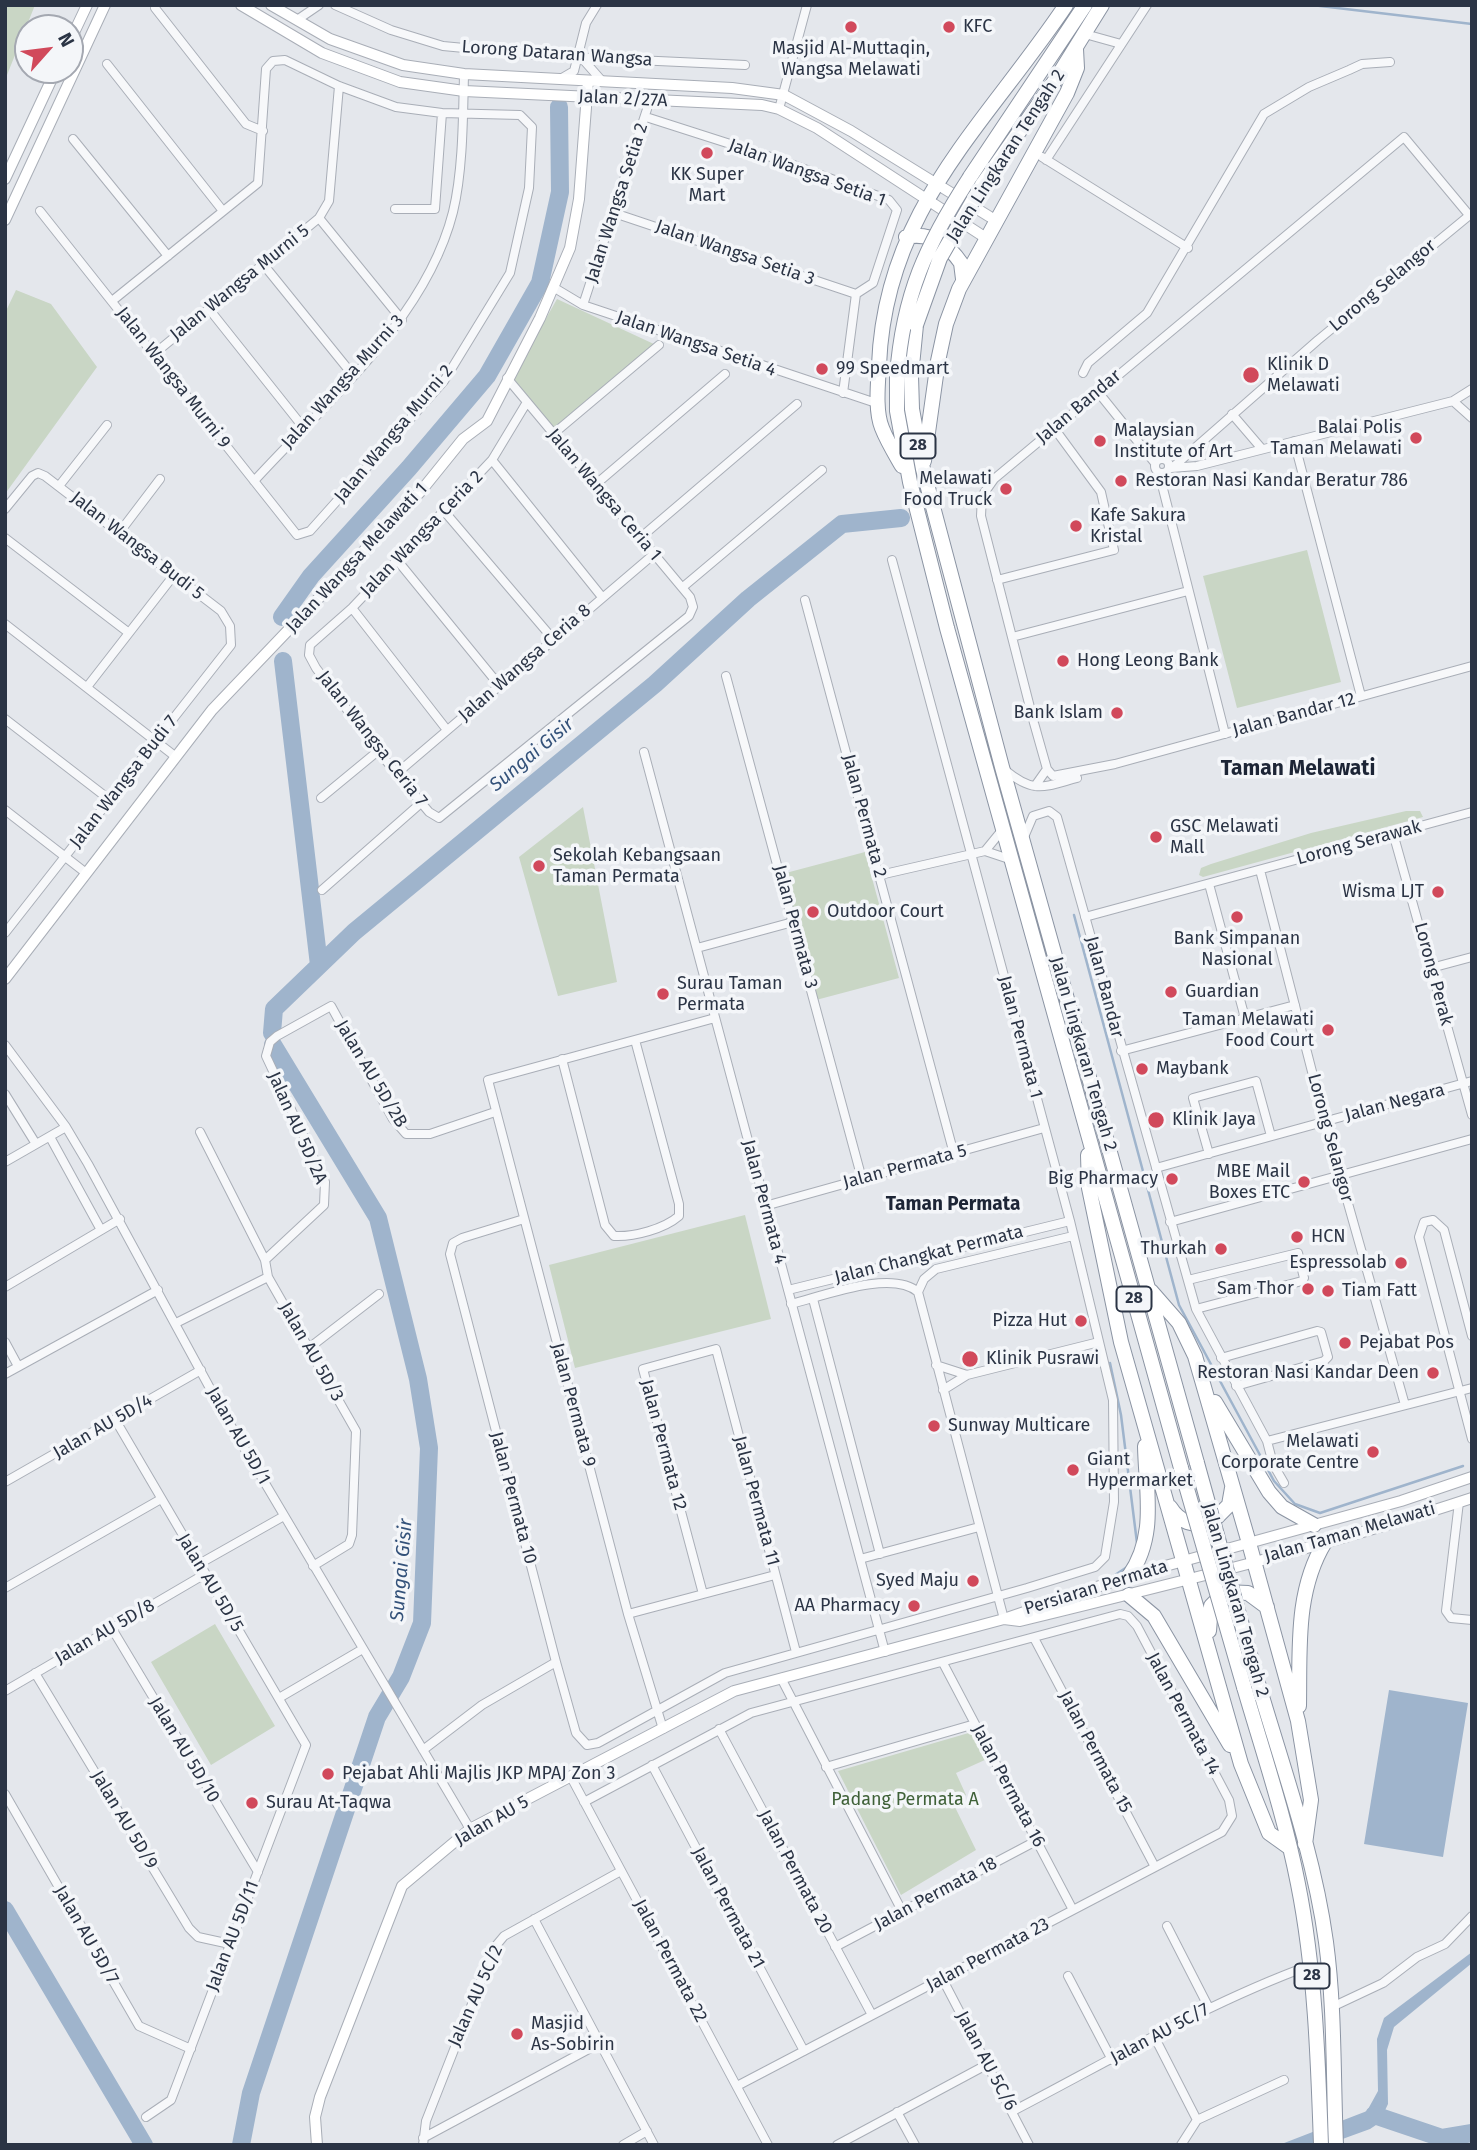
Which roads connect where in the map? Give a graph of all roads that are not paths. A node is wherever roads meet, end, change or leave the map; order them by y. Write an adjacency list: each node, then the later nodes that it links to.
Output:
1 (105, 5): 15 (main road)
2 (116, 5): 15 (main road)
3 (241, 5): 29 (main road, Jalan 2/27A)
4 (271, 5): 14 (main road, Jalan 2/27A)
5 (319, 5): 14 (street)
6 (335, 5): 19 (street, Lorong Dataran Wangsa)
7 (597, 5): 19 (street)
8 (807, 5): 30 (street)
9 (1066, 5): 42 (highway)
10 (1085, 5): 41 (highway, Jalan Lingkaran Tengah 2 / 28)
11 (1102, 5): 16 (highway, Jalan Lingkaran Tengah 2 / 28)
12 (1147, 5): 17 (street)
13 (155, 8): 37 (street)
14 (297, 20): 23 (main road, Jalan 2/27A)
15 (98, 21): 52 (main road)
16 (1084, 34): 17 (street); 18 (highway, Jalan Lingkaran Tengah 2 / 28)
17 (1121, 44): 39 (street)
18 (1076, 49): 39 (highway); 41 (highway, Jalan Lingkaran Tengah 2 / 28)
19 (580, 56): 22 (street, Lorong Dataran Wangsa); 24 (street); 26 (street)
20 (1390, 61): 56 (street)
21 (107, 64): 48 (street)
22 (745, 65)
23 (464, 74): 24 (main road, Jalan 2/27A); 29 (street, Jalan Wangsa Murni 3)
24 (558, 79): 25 (main road, Jalan 2/27A)
25 (588, 81): 26 (main road, Jalan 2/27A); 31 (main road, Jalan Wangsa Melawati 1)
26 (602, 81): 30 (main road, Jalan 2/27A)
27 (49, 84): 40 (main road)
28 (339, 86): 34 (street, Jalan Wangsa Murni 2); 37 (street, Jalan Wangsa Murni 2); 51 (street, Jalan Wangsa Murni 5)
29 (464, 91): 31 (main road, Jalan 2/27A); 35 (street, Jalan Wangsa Murni 3)
30 (784, 95): 33 (street); 42 (main road, Jalan 2/27A)
31 (587, 97): 32 (main road, Jalan 2/27A); 60 (main road, Jalan Wangsa Melawati 1)
32 (650, 100): 33 (main road, Jalan 2/27A); 36 (street, Jalan Wangsa Setia 2)
33 (779, 109): 43 (main road, Jalan 2/27A)
34 (442, 113): 35 (street, Jalan Wangsa Murni 2); 45 (street)
35 (463, 114): 46 (street, Jalan Wangsa Murni 3); 100 (street, Jalan Wangsa Murni 2)
36 (646, 117): 49 (street, Jalan Wangsa Setia 2); 61 (street, Jalan Wangsa Setia 1)
37 (263, 131): 48 (street)
38 (73, 139): 57 (street)
39 (1040, 156): 53 (highway); 56 (street)
40 (5, 179)
41 (976, 181): 90 (highway, Jalan Lingkaran Tengah 2 / 28, bridge); 95 (highway, Jalan Lingkaran Tengah 2 / 28, bridge)
42 (936, 183): 43 (highway); 53 (main road, Jalan 2/27A)
43 (925, 199): 54 (highway); 55 (main road, Jalan 2/27A)
44 (395, 209): 45 (street)
45 (435, 209): 46 (street)
46 (453, 210): 65 (street, Jalan Wangsa Murni 3)
47 (40, 211): 62 (street, Jalan Wangsa Murni 9)
48 (223, 211): 57 (street)
49 (614, 213): 61 (street, Jalan Wangsa Setia 3); 63 (street, Jalan Wangsa Setia 2)
50 (1470, 214): 73 (street, Jalan Bandar); 79 (street, Lorong Selangor)
51 (319, 218): 58 (street, Jalan Wangsa Murni 5); 65 (street)
52 (5, 220)
53 (995, 220): 55 (highway)
54 (906, 237): 59 (highway); 78 (highway)
55 (986, 238): 59 (highway)
56 (1188, 248): 68 (street)
57 (168, 256): 62 (street)
58 (263, 264): 64 (street, Jalan Wangsa Murni 5); 69 (street)
59 (962, 283): 90 (highway)
60 (553, 287): 63 (street, Jalan Wangsa Setia 4); 71 (main road, Jalan Wangsa Melawati 1)
61 (856, 294): 74 (street)
62 (112, 301): 67 (street, Jalan Wangsa Murni 9)
63 (583, 304): 74 (street, Jalan Wangsa Setia 4)
64 (209, 309): 67 (street, Jalan Wangsa Murni 5); 82 (street)
65 (402, 320): 69 (street, Jalan Wangsa Murni 3)
66 (659, 345): 84 (street)
67 (154, 354): 94 (street, Jalan Wangsa Murni 9)
68 (1083, 373)
69 (352, 374): 82 (street, Jalan Wangsa Murni 3)
70 (725, 374): 96 (street)
71 (507, 378): 76 (street, Jalan Wangsa Ceria 1); 131 (main road, Jalan Wangsa Melawati 1)
72 (1472, 389): 75 (street, Lorong Selangor)
73 (1098, 392): 83 (street, Jalan Bandar); 88 (street)
74 (843, 393): 78 (street, Jalan Wangsa Setia 4)
75 (1453, 401): 80 (street); 85 (street, Lorong Selangor)
76 (527, 402): 84 (street, Jalan Wangsa Ceria 1); 87 (street, Jalan Wangsa Ceria 2)
77 (797, 404): 103 (street)
78 (880, 404): 95 (highway)
79 (1231, 414): 86 (street); 89 (street, Lorong Selangor)
80 (1472, 418)
81 (107, 425): 97 (street)
82 (303, 427): 94 (street, Jalan Wangsa Murni 3)
83 (1054, 428): 108 (street, Jalan Bandar); 108 (street)
84 (552, 435): 96 (street, Jalan Wangsa Ceria 1)
85 (1294, 441): 86 (street, Lorong Selangor); 124 (street)
86 (1262, 449): 89 (street, Lorong Selangor)
87 (492, 460): 99 (street, Jalan Wangsa Ceria 2); 111 (street)
88 (1155, 463): 89 (street, Lorong Selangor); 92 (street)
89 (1170, 468): 92 (street, Lorong Selangor)
90 (923, 469): 133 (highway, Jalan Lingkaran Tengah 2 / 28)
91 (822, 470): 109 (street)
92 (1159, 473): 110 (street)
93 (160, 479): 101 (street)
94 (254, 481): 100 (street, Jalan Wangsa Murni 9)
95 (910, 482): 142 (highway, Jalan Lingkaran Tengah 2 / 28)
96 (595, 485): 103 (street, Jalan Wangsa Ceria 1)
97 (58, 486): 98 (street, Jalan Wangsa Budi 5); 101 (street, Jalan Wangsa Budi 5)
98 (5, 509)
99 (444, 511): 105 (street, Jalan Wangsa Ceria 2); 118 (street)
100 (310, 531)
101 (119, 533): 107 (street, Jalan Wangsa Budi 5)
102 (5, 538): 116 (street)
103 (640, 538): 104 (street, Jalan Wangsa Ceria 1)
104 (654, 554): 109 (street, Jalan Wangsa Ceria 1); 111 (street, Jalan Wangsa Ceria 8)
105 (397, 560): 113 (street, Jalan Wangsa Ceria 2); 122 (street)
106 (892, 560): 146 (street, Jalan Permata 1)
107 (174, 575): 114 (street, Jalan Wangsa Budi 5); 116 (street)
108 (997, 580): 117 (street, Jalan Bandar)
109 (683, 587): 139 (street, Jalan Wangsa Ceria 7)
110 (1188, 591): 117 (street); 127 (street)
111 (602, 597): 118 (street, Jalan Wangsa Ceria 8)
112 (806, 600): 151 (street, Jalan Permata 2)
113 (352, 608): 119 (street, Jalan Wangsa Ceria 2); 126 (street)
114 (230, 626): 128 (street, Jalan Wangsa Budi 7)
115 (6, 627): 123 (street)
116 (129, 633): 123 (street)
117 (1012, 637): 134 (street, Jalan Bandar)
118 (552, 639): 122 (street, Jalan Wangsa Ceria 8)
119 (309, 656): 129 (street, Jalan Wangsa Ceria 7)
120 (1472, 666): 124 (street, Jalan Bandar 12)
121 (726, 676): 155 (street, Jalan Permata 3)
122 (499, 685): 126 (street, Jalan Wangsa Ceria 8)
123 (88, 687): 128 (street)
124 (1361, 696): 127 (street, Jalan Bandar 12)
125 (5, 719): 138 (street)
126 (447, 730): 135 (street, Jalan Wangsa Ceria 8)
127 (1225, 734): 132 (street, Jalan Bandar 12)
128 (156, 741): 131 (street); 138 (street, Jalan Wangsa Budi 7)
129 (378, 751): 135 (street, Jalan Wangsa Ceria 7); 137 (street)
130 (643, 752): 157 (street, Jalan Permata 4)
131 (176, 757): 150 (main road, Jalan Wangsa Melawati 1)
132 (1115, 764): 134 (street); 136 (street)
133 (1002, 768): 136 (street); 144 (highway, Jalan Lingkaran Tengah 2 / 28)
134 (1050, 772): 136 (street)
135 (396, 774): 139 (street, Jalan Wangsa Ceria 7)
136 (1035, 786)
137 (321, 799)
138 (110, 800): 147 (street, Jalan Wangsa Budi 7)
139 (421, 803): 153 (street)
140 (5, 810): 147 (street)
141 (1472, 812): 143 (street, Lorong Serawak)
142 (1003, 829): 145 (street); 148 (highway, Jalan Lingkaran Tengah 2 / 28)
143 (1394, 834): 149 (street, Lorong Serawak); 159 (street, Lorong Perak)
144 (1022, 839): 154 (street, Jalan Bandar); 199 (highway, Jalan Lingkaran Tengah 2 / 28)
145 (985, 850): 146 (street); 148 (street)
146 (971, 854): 151 (street); 175 (street, Jalan Permata 1)
147 (65, 857): 150 (street); 156 (street, Jalan Wangsa Budi 7)
148 (1012, 859): 176 (highway, Jalan Lingkaran Tengah 2 / 28)
149 (1260, 870): 152 (street, Lorong Serawak); 161 (street, Lorong Selangor)
150 (86, 873): 160 (main road, Jalan Wangsa Melawati 1)
151 (880, 875): 182 (street, Jalan Permata 2)
152 (1209, 884): 154 (street, Lorong Serawak); 164 (street)
153 (322, 890)
154 (1084, 917): 167 (street, Jalan Bandar)
155 (793, 922): 157 (street); 187 (street, Jalan Permata 3)
156 (5, 933)
157 (696, 948): 163 (street, Jalan Permata 4)
158 (1472, 957): 159 (street)
159 (1431, 968): 169 (street, Lorong Perak)
160 (5, 979)
161 (1295, 1005): 164 (street); 173 (street, Lorong Selangor)
162 (331, 1006): 171 (street, Jalan AU 5D/2B); 195 (street, Jalan AU 5D/2A)
163 (715, 1018): 165 (street); 188 (street, Jalan Permata 4)
164 (1245, 1018): 167 (street)
165 (635, 1040): 168 (street); 168 (street)
166 (5, 1045): 174 (street, Jalan AU 5D/1)
167 (1121, 1051): 185 (street, Jalan Bandar)
168 (562, 1059): 171 (street, Jalan Permata 9)
169 (1467, 1083): 172 (street, Lorong Perak); 173 (street, Jalan Negara)
170 (5, 1094): 181 (street)
171 (495, 1112): 190 (street, Jalan Permata 9)
172 (1472, 1115)
173 (1325, 1122): 178 (street, Jalan Negara); 186 (street, Lorong Selangor)
174 (66, 1128): 179 (street); 189 (street, Jalan AU 5D/1)
175 (1044, 1128): 182 (street, Jalan Permata 5); 191 (street, Jalan Permata 1)
176 (1087, 1130): 226 (highway); 273 (highway, Jalan Lingkaran Tengah 2 / 28, bridge)
177 (200, 1132): 195 (street, Jalan AU 5D/3)
178 (1271, 1136): 183 (street, Jalan Negara); 183 (street)
179 (50, 1137): 181 (street); 193 (street)
180 (1472, 1139): 186 (street)
181 (36, 1144): 184 (street)
182 (954, 1154): 187 (street, Jalan Permata 5)
183 (1209, 1154): 185 (street, Jalan Negara)
184 (5, 1162)
185 (1156, 1168): 192 (street, Jalan Bandar)
186 (1340, 1175): 192 (street); 224 (street, Lorong Selangor)
187 (862, 1179): 188 (street, Jalan Permata 5)
188 (765, 1206): 201 (street, Jalan Permata 4)
189 (120, 1219): 193 (street); 200 (street, Jalan AU 5D/1)
190 (524, 1219): 259 (street, Jalan Permata 9); 269 (street, Jalan Permata 10)
191 (1070, 1221): 194 (street, Jalan Permata 1); 201 (street, Jalan Changkat Permata)
192 (1170, 1222): 197 (street, Jalan Bandar)
193 (101, 1230): 198 (street)
194 (1073, 1237): 202 (street, Jalan Changkat Permata); 210 (street, Jalan Permata 1)
195 (265, 1260): 196 (street, Jalan AU 5D/3)
196 (268, 1277): 207 (street); 211 (street, Jalan AU 5D/3)
197 (1188, 1280): 206 (street, Jalan Bandar); 206 (street)
198 (5, 1287)
199 (1148, 1288): 219 (highway); 273 (highway, Jalan Lingkaran Tengah 2 / 28, bridge)
200 (158, 1290): 207 (street, Jalan AU 5D/1); 215 (street)
201 (788, 1290): 205 (street, Jalan Permata 4)
202 (918, 1292): 204 (street, Jalan Changkat Permata); 214 (street)
203 (379, 1294): 211 (street)
204 (813, 1299): 205 (street, Jalan Changkat Permata); 244 (street)
205 (792, 1304): 245 (street, Jalan Permata 4)
206 (1196, 1309): 213 (street, Jalan Bandar)
207 (176, 1323): 216 (street, Jalan AU 5D/1)
208 (1472, 1336): 223 (street)
209 (5, 1342): 215 (street)
210 (1099, 1342): 218 (street); 257 (street, Persiaran Permata)
211 (309, 1348): 249 (street, Jalan AU 5D/3)
212 (716, 1349): 251 (street, Jalan Permata 11); 255 (street, Jalan Permata 12)
213 (1221, 1358): 220 (street, Jalan Bandar); 220 (street)
214 (936, 1365): 218 (street); 222 (street)
215 (19, 1366): 217 (street)
216 (201, 1370): 225 (street, Jalan AU 5D/4); 239 (street, Jalan AU 5D/1)
217 (5, 1374)
218 (967, 1375): 222 (street)
219 (1205, 1386): 231 (highway); 240 (highway)
220 (1236, 1386): 228 (street, Jalan Bandar)
221 (1472, 1388): 223 (street)
222 (943, 1390): 241 (street)
223 (1459, 1391): 224 (street); 227 (street)
224 (1405, 1405): 228 (street)
225 (116, 1421): 232 (street, Jalan AU 5D/4); 236 (street, Jalan AU 5D/5)
226 (1144, 1421): 237 (highway); 252 (highway)
227 (1472, 1439)
228 (1267, 1441): 234 (street, Jalan Bandar)
229 (1472, 1466): 233 (main road)
230 (1472, 1477): 233 (main road, Jalan Taman Melawati)
231 (1231, 1480): 237 (highway); 243 (highway)
232 (5, 1482)
233 (1456, 1482): 240 (main road, Jalan Taman Melawati)
234 (1284, 1483)
235 (1472, 1498): 238 (main road, Jalan Taman Melawati)
236 (161, 1499): 248 (street, Jalan AU 5D/5); 254 (street)
237 (1166, 1499): 247 (highway)
238 (1459, 1502): 242 (main road, Jalan Taman Melawati); 261 (street)
239 (284, 1516): 248 (street); 249 (street, Jalan AU 5D/1)
240 (1314, 1525): 243 (main road, Jalan Taman Melawati)
241 (979, 1527): 244 (street); 257 (street)
242 (1325, 1542): 246 (main road, Jalan Taman Melawati); 278 (highway)
243 (1249, 1543): 246 (highway); 247 (main road, Persiaran Permata)
244 (880, 1554): 245 (street)
245 (860, 1559): 263 (street, Jalan Permata 4)
246 (1254, 1560): 253 (main road, Jalan Taman Melawati); 258 (highway)
247 (1183, 1561): 252 (main road, Persiaran Permata); 253 (highway)
248 (199, 1564): 250 (street, Jalan AU 5D/5)
249 (313, 1566): 265 (street, Jalan AU 5D/1)
250 (205, 1574): 262 (street, Jalan AU 5D/8); 275 (street, Jalan AU 5D/5)
251 (775, 1575): 255 (street); 266 (street, Jalan Permata 11)
252 (1129, 1576): 260 (main road, Persiaran Permata)
253 (1188, 1578): 256 (main road, Persiaran Permata); 268 (highway)
254 (5, 1588)
255 (703, 1594): 259 (street)
256 (1129, 1594): 260 (main road, Persiaran Permata); 284 (highway)
257 (998, 1596): 260 (street); 263 (street, Persiaran Permata)
258 (1267, 1607): 268 (highway); 278 (highway)
259 (628, 1614): 277 (street, Jalan Permata 9)
260 (1004, 1619): 267 (main road, Jalan AU 5)
261 (1472, 1620)
262 (111, 1627): 271 (street, Jalan AU 5D/8); 296 (street, Jalan AU 5D/10)
263 (879, 1630): 266 (street, Persiaran Permata); 267 (street, Jalan Permata 4)
264 (1034, 1638): 270 (street); 290 (street, Jalan Permata 14); 294 (street, Jalan Permata 15)
265 (362, 1650): 275 (street); 283 (street, Jalan AU 5D/1)
266 (796, 1652): 277 (street, Persiaran Permata)
267 (885, 1652): 272 (main road, Jalan AU 5)
268 (1210, 1654): 284 (highway)
269 (556, 1662): 277 (street, Jalan Permata 10); 283 (street)
270 (943, 1662): 276 (street); 279 (street, Jalan Permata 16)
271 (35, 1673): 274 (street, Jalan AU 5D/8); 302 (street, Jalan AU 5D/9)
272 (781, 1678): 276 (street); 280 (main road, Jalan AU 5)
273 (1251, 1685): 293 (highway, Jalan Lingkaran Tengah 2 / 28)
274 (5, 1691)
275 (279, 1698): 282 (street, Jalan AU 5D/5)
276 (792, 1704): 281 (street); 286 (street)
277 (656, 1709): 280 (street, Jalan Permata 9)
278 (1298, 1721): 293 (highway)
279 (975, 1724): 286 (street); 292 (street, Jalan Permata 16)
280 (663, 1729): 287 (main road, Jalan AU 5)
281 (719, 1730): 285 (street); 303 (street, Jalan Permata 20)
282 (306, 1745): 296 (street, Jalan AU 5D/11)
283 (423, 1750): 291 (street, Jalan AU 5D/1)
284 (1241, 1764): 293 (highway)
285 (652, 1765): 289 (street); 313 (street, Jalan Permata 21)
286 (825, 1767): 298 (street)
287 (571, 1777): 289 (street, Jalan Permata 22); 291 (main road, Jalan AU 5)
288 (5, 1794): 312 (street, Jalan AU 5D/7)
289 (584, 1802): 295 (street, Jalan Permata 22)
290 (1232, 1816): 294 (street, Jalan Permata 23)
291 (470, 1829): 325 (main road, Jalan AU 5)
292 (1037, 1841): 297 (street, Jalan Permata 16); 298 (street, Jalan Permata 18)
293 (1297, 1846): 304 (highway, Jalan Lingkaran Tengah 2 / 28); 307 (highway, Jalan Lingkaran Tengah 2 / 28)
294 (1155, 1867): 297 (street, Jalan Permata 23)
295 (621, 1871): 300 (street, Jalan AU 5C/2); 317 (street, Jalan Permata 22)
296 (258, 1872): 302 (street, Jalan AU 5D/11)
297 (1073, 1910): 306 (street, Jalan Permata 23)
298 (902, 1912): 303 (street, Jalan Permata 18)
299 (1472, 1916): 307 (street)
300 (534, 1919): 311 (street); 324 (street, Jalan AU 5C/2)
301 (1167, 1926): 308 (street)
302 (230, 1944): 312 (street, Jalan AU 5D/11)
303 (835, 1947): 309 (street, Jalan Permata 20)
304 (1311, 1965): 308 (street, Jalan AU 5C/7); 333 (highway, Jalan Lingkaran Tengah 2 / 28)
305 (1068, 1976): 314 (street)
306 (942, 1978): 309 (street, Jalan Permata 23); 315 (street, Jalan AU 5C/6)
307 (1332, 2007): 322 (highway, Jalan Lingkaran Tengah 2 / 28)
308 (1209, 2008): 310 (street, Jalan AU 5C/7)
309 (872, 2015): 313 (street, Jalan Permata 23)
310 (1154, 2036): 314 (street, Jalan AU 5C/7); 321 (street)
311 (600, 2043): 323 (street); 324 (street)
312 (191, 2049): 320 (street, Jalan AU 5D/11)
313 (804, 2051): 317 (street, Jalan Permata 23)
314 (1112, 2060): 318 (street, Jalan AU 5C/7)
315 (988, 2064): 318 (street, Jalan AU 5C/6); 319 (street)
316 (1283, 2080): 321 (street)
317 (737, 2086): 328 (street, Jalan Permata 22)
318 (1013, 2111): 331 (street, Jalan AU 5C/6)
319 (897, 2112): 329 (street); 330 (street)
320 (146, 2117)
321 (1196, 2120): 332 (street)
322 (1335, 2129): 334 (highway, Jalan Lingkaran Tengah 2 / 28); 335 (highway)
323 (647, 2132): 326 (street); 327 (street)
324 (423, 2141)
325 (317, 2145)
326 (623, 2145)
327 (654, 2145)
328 (768, 2145)
329 (837, 2145)
330 (915, 2145)
331 (1030, 2145)
332 (1181, 2145)
333 (1321, 2145)
334 (1336, 2145)
335 (1344, 2145)

